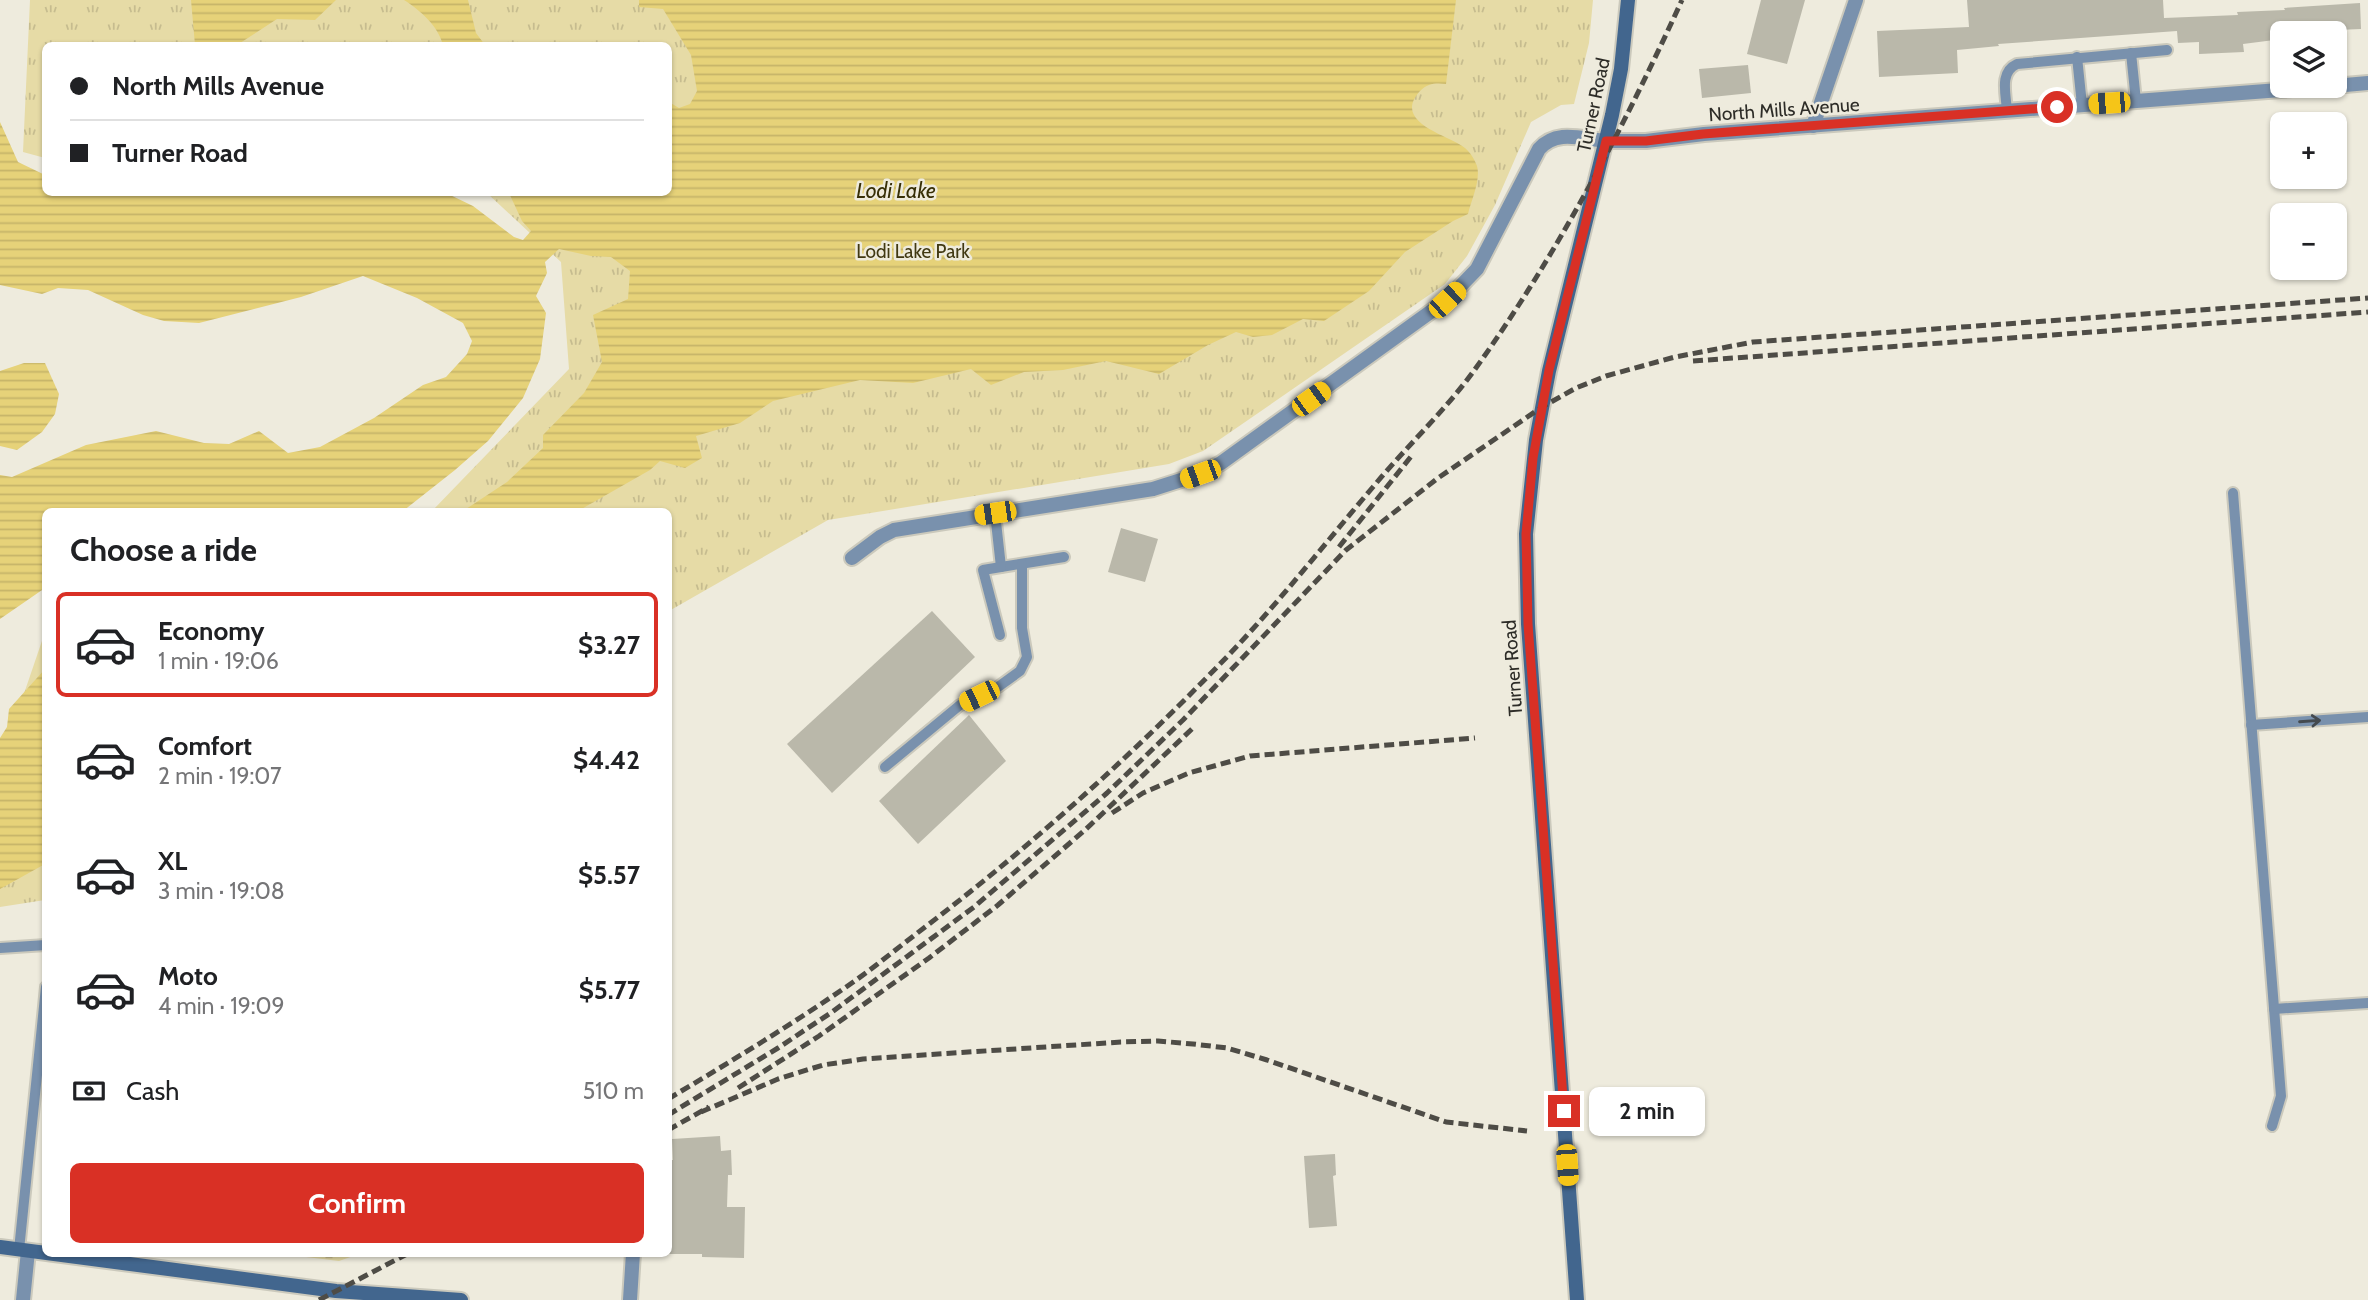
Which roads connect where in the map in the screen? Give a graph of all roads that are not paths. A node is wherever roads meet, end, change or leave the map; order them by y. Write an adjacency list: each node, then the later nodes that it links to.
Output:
1 (1629, 0): 13 (main road, Turner Road)
2 (1856, 0): 12 (street)
3 (2167, 50): 4 (lane)
4 (2131, 53): 5 (lane); 9 (lane)
5 (2077, 57): 10 (lane); 11 (lane)
6 (2368, 83): 7 (street, North Mills Avenue)
7 (2347, 85)
8 (2270, 91): 9 (street, North Mills Avenue)
9 (2136, 101): 10 (street, North Mills Avenue)
10 (2082, 105): 11 (street, North Mills Avenue)
11 (2007, 111): 12 (street, North Mills Avenue)
12 (1813, 126): 13 (street, North Mills Avenue)
13 (1606, 141): 15 (street, North Mills Avenue); 38 (main road, Turner Road)
14 (2233, 494): 22 (lane)
15 (995, 513): 17 (street, North Mills Avenue); 19 (lane)
16 (1064, 557): 18 (lane)
17 (852, 558)
18 (1022, 564): 19 (lane); 23 (lane)
19 (1000, 567): 20 (lane)
20 (1000, 635)
21 (2368, 718): 22 (lane, one-way to 21)
22 (2251, 725): 27 (lane)
23 (885, 767)
24 (42, 945): 25 (lane)
25 (0, 948)
26 (2368, 1003): 27 (lane)
27 (2274, 1009): 29 (lane)
28 (42, 1035): 31 (lane)
29 (2272, 1126)
30 (0, 1247): 31 (main road)
31 (24, 1251): 32 (main road); 35 (street)
32 (42, 1252)
33 (100, 1257): 36 (main road)
34 (633, 1257): 37 (street)
35 (23, 1300)
36 (461, 1300)
37 (631, 1300)
38 (1577, 1300)

